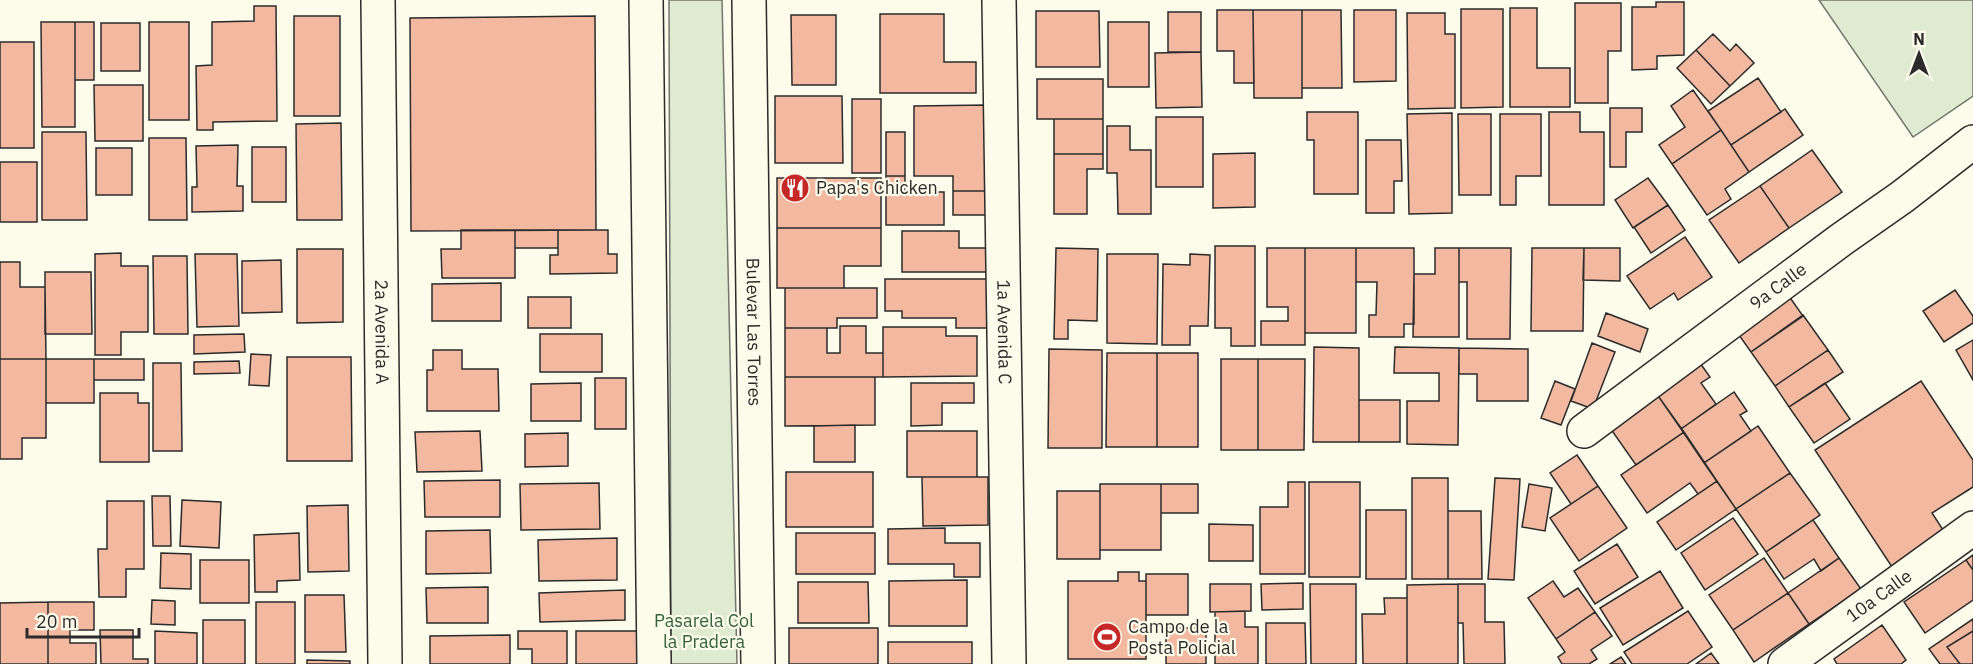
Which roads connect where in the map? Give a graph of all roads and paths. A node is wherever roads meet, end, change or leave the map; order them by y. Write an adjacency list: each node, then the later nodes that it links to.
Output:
1 (378, 0): 8 (street, 2a Avenida A)
2 (646, 0): 9 (street)
3 (749, 0): 10 (street, Bulevar Las Torres)
4 (999, 0): 11 (street, 1a Avenida C)
5 (1973, 142): 6 (street, 9a Calle)
6 (1584, 431)
7 (1973, 528): 12 (street, 10a Calle)
8 (386, 664)
9 (654, 664)
10 (758, 664)
11 (1009, 664)
12 (1785, 664)

